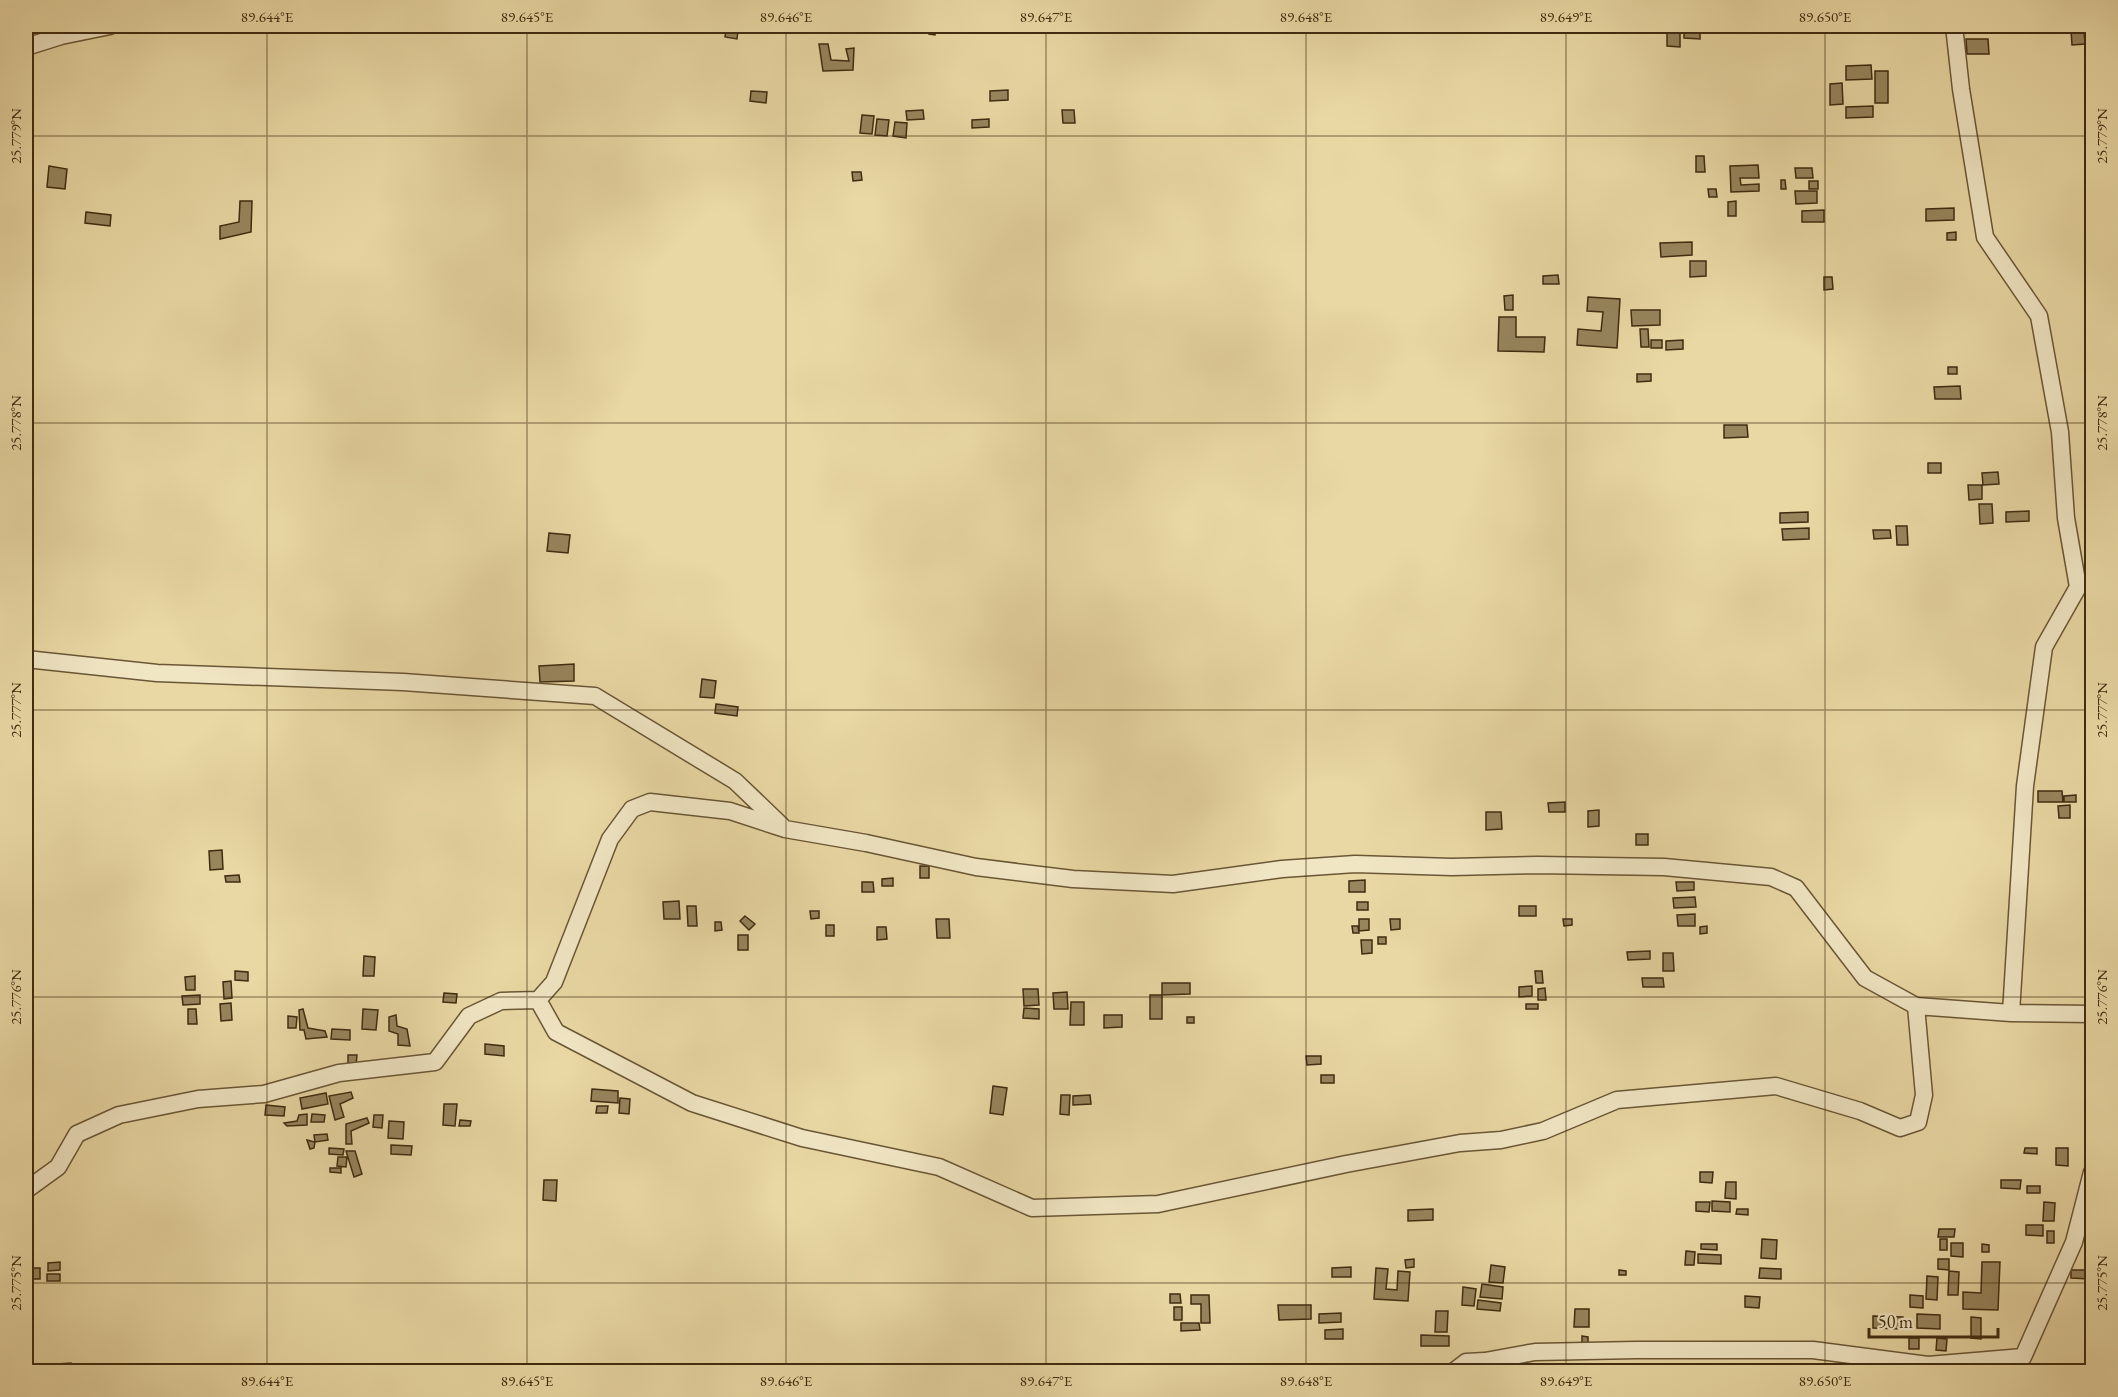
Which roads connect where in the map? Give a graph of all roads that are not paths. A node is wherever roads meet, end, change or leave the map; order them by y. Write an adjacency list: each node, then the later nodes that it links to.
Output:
1 (110, 26): 3 (street)
2 (1954, 26): 8 (street)
3 (26, 47)
4 (26, 659): 5 (street)
5 (785, 829): 6 (street); 7 (street)
6 (538, 1000): 7 (street); 11 (street)
7 (1916, 1006): 8 (street)
8 (2011, 1013): 9 (street)
9 (2092, 1014)
10 (2092, 1172): 12 (street)
11 (26, 1189)
12 (1453, 1371)

